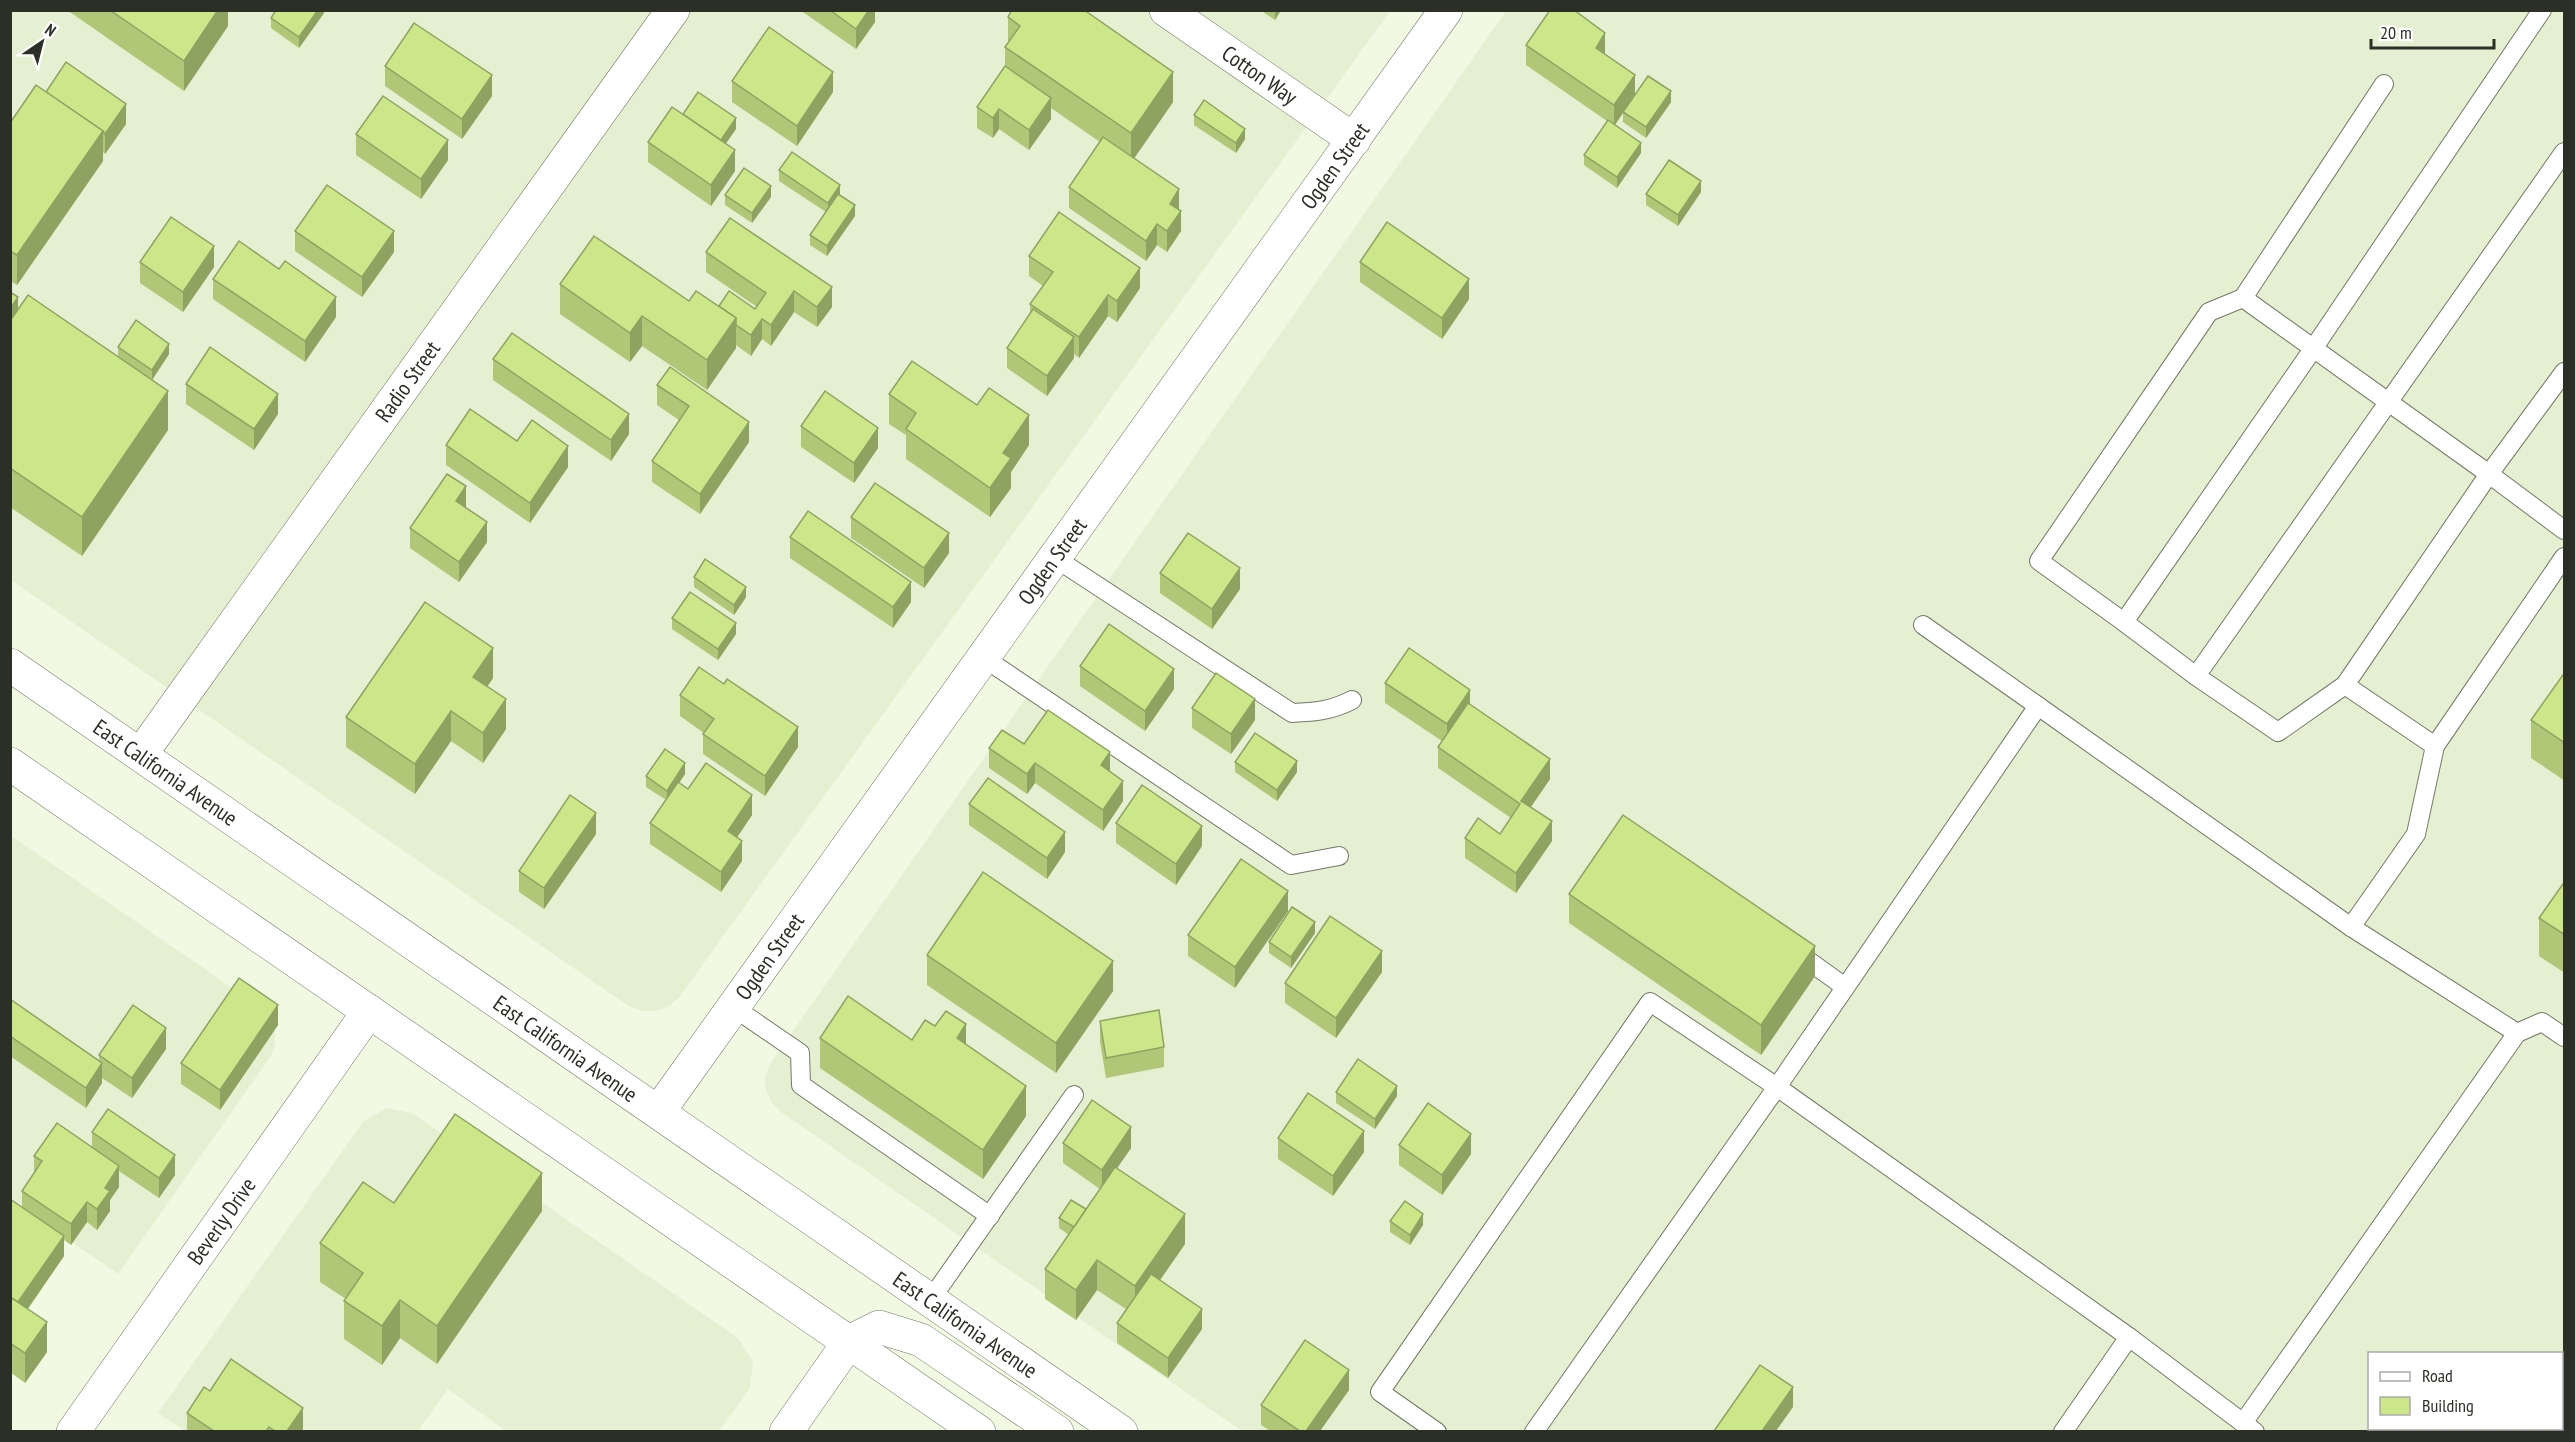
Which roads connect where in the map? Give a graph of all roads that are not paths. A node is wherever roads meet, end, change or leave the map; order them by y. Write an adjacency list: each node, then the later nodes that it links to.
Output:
1 (673, 10): 25 (street, Radio Street)
2 (1166, 10): 6 (street, Cotton Way)
3 (1446, 10): 6 (street, Ogden Street)
4 (2542, 10): 9 (lane)
5 (2384, 84): 8 (lane)
6 (1354, 140): 15 (street, Ogden Street)
7 (2565, 152): 11 (lane)
8 (2243, 298): 9 (lane); 16 (lane)
9 (2313, 349): 11 (lane); 16 (lane)
10 (2565, 372): 12 (lane)
11 (2388, 402): 12 (lane); 20 (lane)
12 (2489, 474): 13 (lane); 21 (lane)
13 (2565, 530)
14 (2565, 556): 24 (lane)
15 (1055, 558): 18 (street, Ogden Street); 22 (lane)
16 (2124, 622): 20 (lane)
17 (1923, 625): 23 (lane)
18 (984, 658): 27 (lane); 31 (street, Ogden Street)
19 (10, 665): 25 (street, East California Avenue)
20 (2196, 676): 21 (lane)
21 (2345, 685): 24 (lane)
22 (1352, 700)
23 (2038, 706): 28 (lane); 30 (lane)
24 (2435, 746): 28 (lane)
25 (141, 754): 37 (street, East California Avenue)
26 (10, 764): 32 (street)
27 (1339, 856)
28 (2351, 927): 33 (lane)
29 (1782, 942): 30 (lane)
30 (1845, 987): 35 (lane)
31 (733, 1007): 37 (street, Ogden Street); 38 (lane)
32 (369, 1011): 41 (street); 43 (street, Beverly Drive)
33 (2517, 1033): 34 (lane); 42 (lane)
34 (2565, 1037)
35 (1777, 1087): 40 (lane); 48 (lane); 49 (lane)
36 (1074, 1095): 38 (lane)
37 (659, 1111): 39 (street, East California Avenue)
38 (990, 1215): 39 (lane)
39 (931, 1299): 47 (street, East California Avenue)
40 (2129, 1337): 42 (lane); 50 (lane)
41 (849, 1342): 44 (street); 45 (street); 46 (street)
42 (2249, 1427)
43 (73, 1431)
44 (786, 1431)
45 (979, 1431)
46 (1057, 1431)
47 (1121, 1431)
48 (1437, 1431)
49 (1534, 1431)
50 (2063, 1431)

